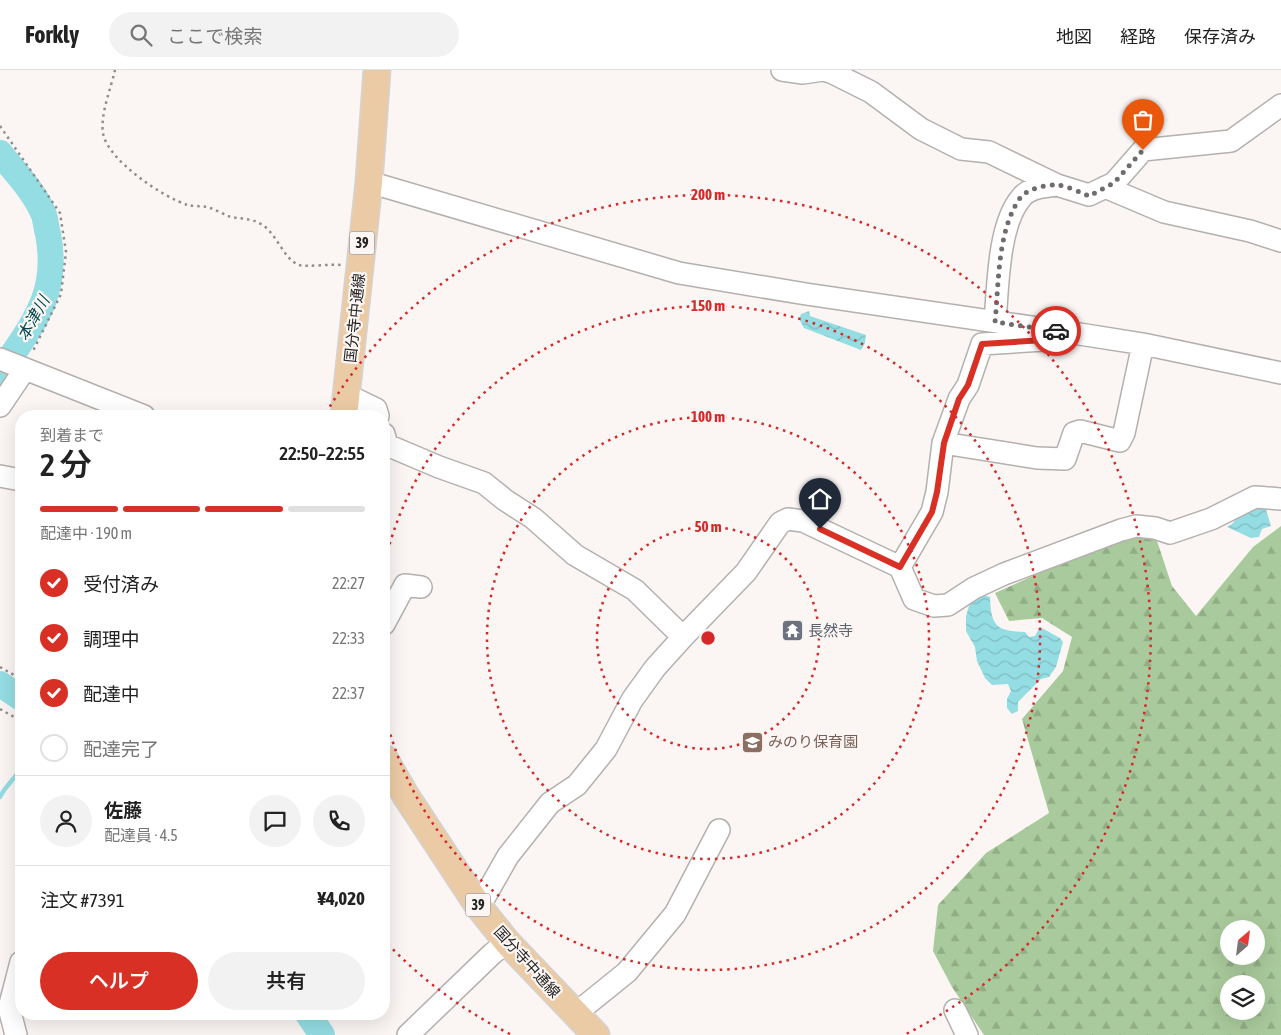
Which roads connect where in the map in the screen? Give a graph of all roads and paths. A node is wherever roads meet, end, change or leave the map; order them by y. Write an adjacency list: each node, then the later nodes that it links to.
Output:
1 (115, 70): 11 (path)
2 (377, 70): 7 (main road, 国分寺中通線 / 39)
3 (782, 70): 4 (street)
4 (832, 71): 8 (street)
5 (1281, 105): 9 (street)
6 (0, 126): 15 (path)
7 (368, 182): 11 (main road, 国分寺中通線 / 39); 12 (street)
8 (1057, 185): 9 (street); 12 (street)
9 (1105, 187): 10 (street)
10 (1281, 241)
11 (360, 266): 18 (main road, 国分寺中通線 / 39)
12 (995, 322): 13 (street)
13 (1062, 332): 14 (street); 21 (street)
14 (1143, 344): 16 (street); 21 (street)
15 (14, 365): 17 (street); 19 (street)
16 (1281, 373)
17 (0, 406)
18 (346, 406): 20 (street)
19 (129, 410)
20 (376, 410)
21 (944, 443): 26 (street)
22 (390, 446): 29 (street)
23 (0, 476): 24 (street)
24 (15, 479)
25 (1281, 499): 26 (street)
26 (900, 567): 29 (street)
27 (421, 587): 28 (street)
28 (390, 613)
29 (683, 636): 36 (street)
30 (0, 667): 31 (path)
31 (15, 676)
32 (0, 709): 33 (path)
33 (15, 718)
34 (390, 768): 36 (main road, 国分寺中通線 / 39)
35 (719, 830): 40 (street)
36 (479, 907): 37 (main road, 国分寺中通線 / 39)
37 (507, 942): 40 (main road, 国分寺中通線 / 39); 42 (street)
38 (15, 985): 41 (street)
39 (955, 1010): 44 (street)
40 (575, 1014): 43 (main road, 国分寺中通線 / 39)
41 (16, 1035)
42 (408, 1035)
43 (596, 1035)
44 (967, 1035)

